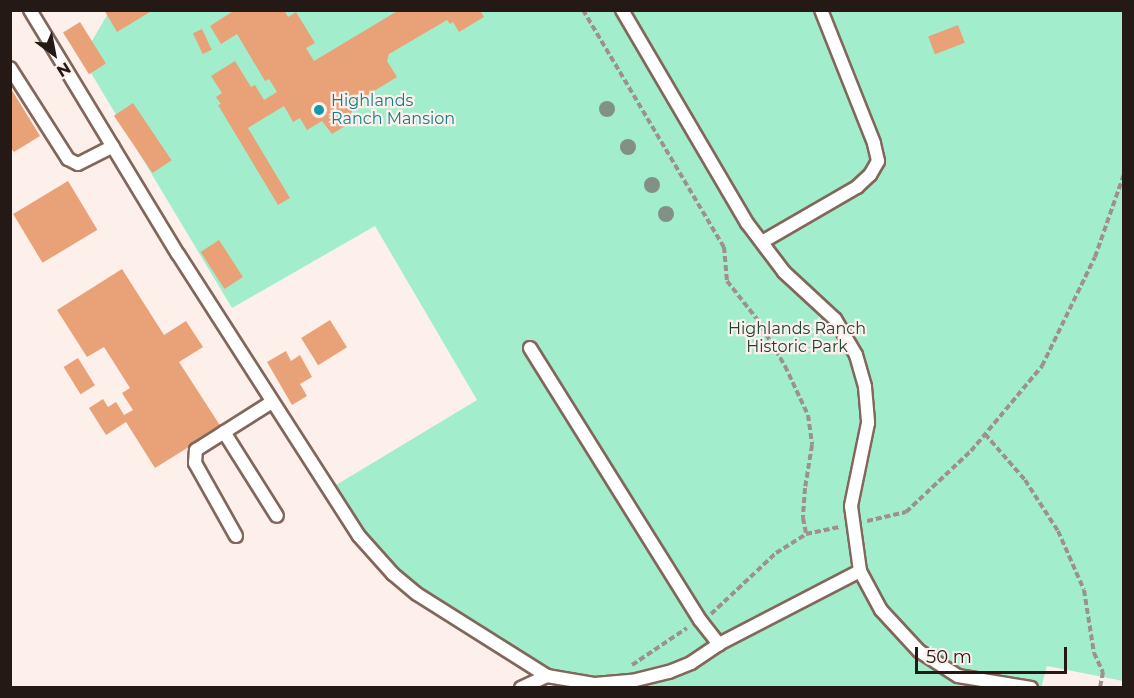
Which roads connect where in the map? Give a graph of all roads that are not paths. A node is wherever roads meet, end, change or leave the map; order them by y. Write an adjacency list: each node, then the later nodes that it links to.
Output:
1 (30, 10): 5 (lane)
2 (622, 10): 6 (lane)
3 (820, 10): 6 (lane)
4 (10, 68): 5 (lane)
5 (113, 146): 8 (lane)
6 (762, 242): 12 (lane)
7 (530, 348): 13 (lane)
8 (272, 402): 9 (lane); 14 (lane)
9 (224, 432): 10 (lane); 11 (lane)
10 (277, 516)
11 (236, 536)
12 (860, 571): 13 (lane); 16 (lane)
13 (719, 644): 14 (lane)
14 (547, 676): 15 (lane)
15 (521, 687)
16 (1031, 687)

